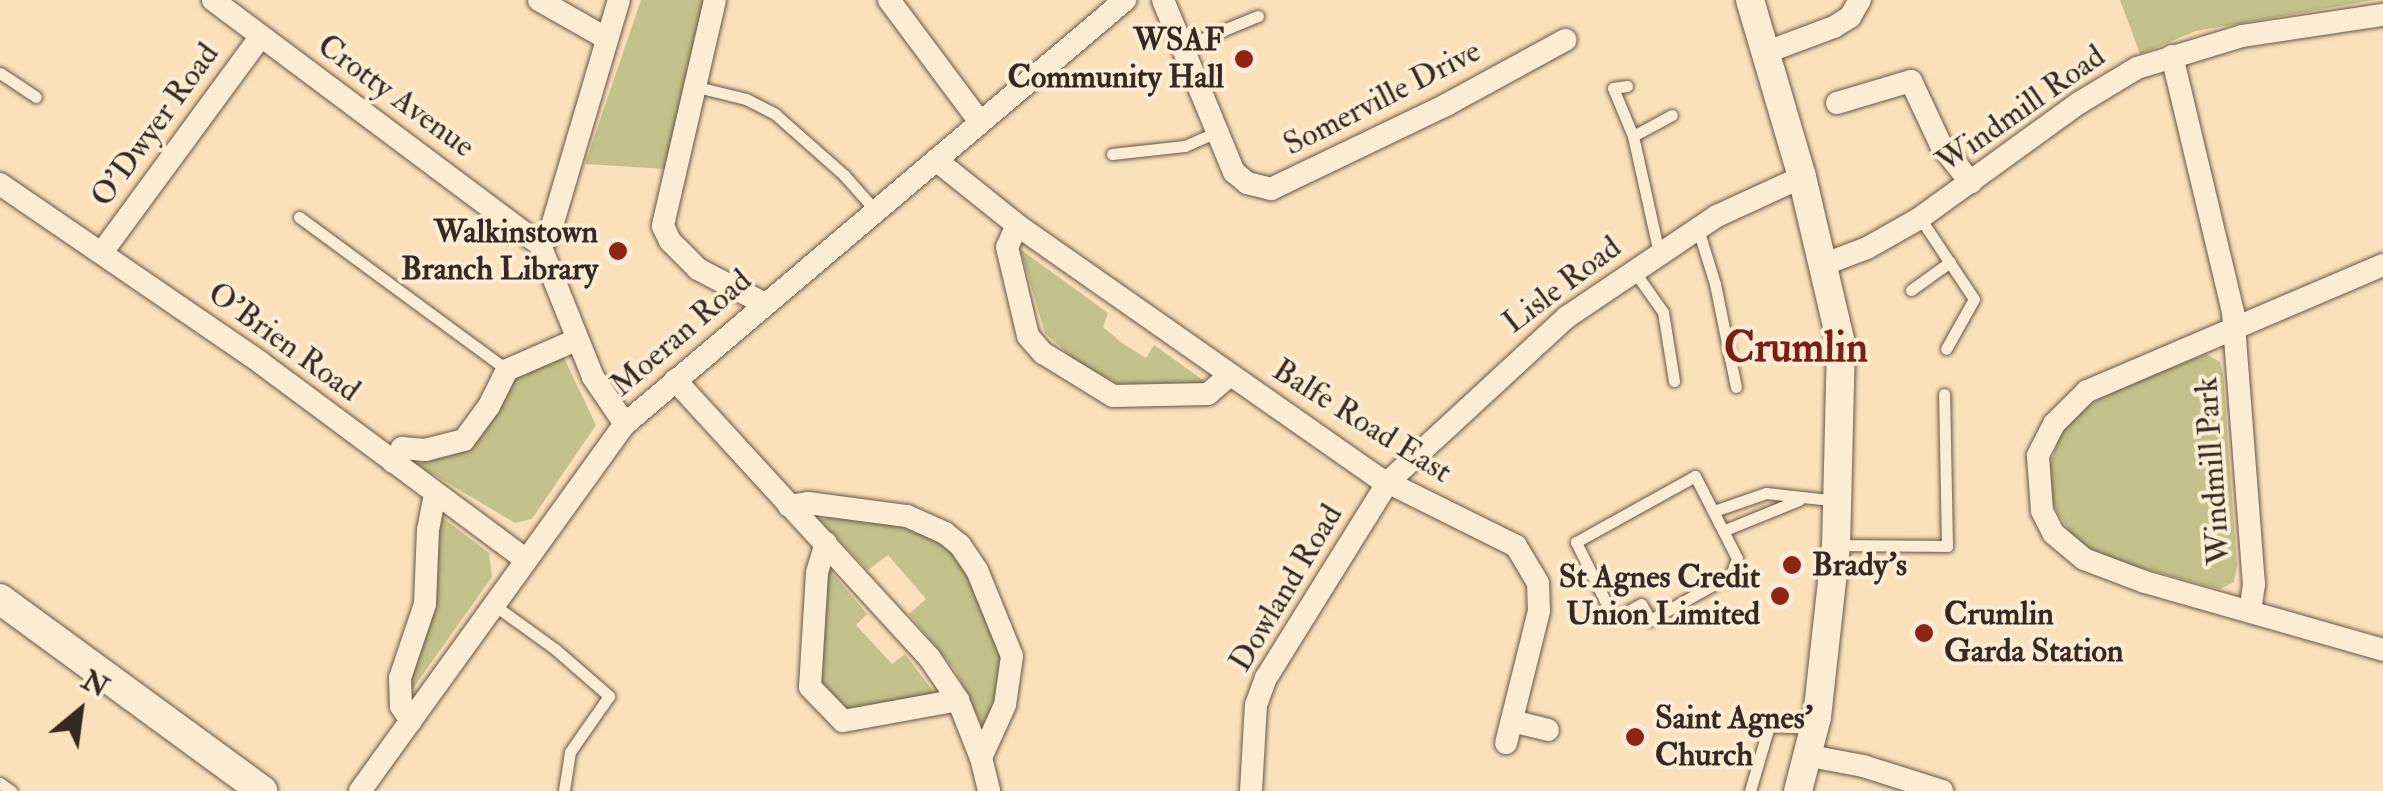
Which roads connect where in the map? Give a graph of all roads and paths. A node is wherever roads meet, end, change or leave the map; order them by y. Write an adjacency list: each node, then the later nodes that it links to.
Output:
1 (212, 0): 12 (street, Crotty Avenue)
2 (540, 0): 13 (street)
3 (619, 0): 13 (street)
4 (715, 0): 19 (street)
5 (889, 0): 24 (street)
6 (1125, 0): 24 (street, Moeran Road)
7 (1163, 0): 15 (street, Somerville Drive)
8 (1750, 0): 16 (street)
9 (1860, 0): 16 (street)
10 (2383, 15): 17 (street, Windmill Road)
11 (1258, 16): 15 (lane)
12 (260, 36): 37 (street, Crotty Avenue); 38 (street, O'Dwyer Road)
13 (606, 38): 37 (street)
14 (1564, 40): 25 (street, Somerville Drive)
15 (1182, 46): 25 (street, Somerville Drive)
16 (1767, 52): 29 (street)
17 (2172, 56): 30 (street, Windmill Road); 46 (street, Windmill Park)
18 (0, 73): 21 (lane)
19 (692, 86): 32 (lane); 45 (street)
20 (1626, 86): 26 (lane)
21 (36, 97)
22 (1836, 103): 30 (street)
23 (1672, 115): 26 (lane)
24 (980, 122): 28 (street, Moeran Road)
25 (1217, 132): 27 (lane)
26 (1632, 136): 39 (lane)
27 (1112, 154)
28 (936, 160): 32 (street, Moeran Road); 35 (street, Balfe Road East)
29 (1802, 177): 36 (street, Lisle Road); 41 (street)
30 (1971, 183): 34 (street, Windmill Road)
31 (0, 184): 38 (street, O'Brien Road)
32 (875, 210): 45 (street, Moeran Road)
33 (299, 217): 49 (lane)
34 (1920, 218): 40 (lane); 41 (street, Windmill Road)
35 (1018, 225): 50 (street, Balfe Road East); 50 (street, Balfe Road East)
36 (1698, 229): 39 (street, Lisle Road); 53 (lane)
37 (540, 246): 47 (street)
38 (103, 251): 56 (street, O'Brien Road)
39 (1659, 254): 43 (street, Lisle Road)
40 (1950, 262): 44 (lane); 48 (lane)
41 (1825, 264): 60 (street)
42 (2383, 265): 46 (street, Windmill Park)
43 (1634, 271): 52 (lane); 57 (street, Lisle Road)
44 (1910, 290)
45 (765, 304): 51 (street, Moeran Road)
46 (2233, 326): 69 (street, Windmill Park); 69 (street, Windmill Park)
47 (576, 340): 49 (street); 55 (street)
48 (1946, 350)
49 (507, 370): 56 (street)
50 (1229, 376): 57 (street, Balfe Road East)
51 (675, 380): 55 (street, Moeran Road); 61 (street)
52 (1674, 381)
53 (1736, 387)
54 (1944, 394): 65 (lane)
55 (625, 424): 66 (street, Moeran Road)
56 (393, 462): 58 (street, O'Brien Road)
57 (1388, 482): 74 (street, Balfe Road East); 84 (street, Dowland Road)
58 (435, 494): 66 (street, O'Brien Road); 72 (street)
59 (1799, 500): 60 (lane); 62 (lane); 63 (lane)
60 (1838, 502): 65 (street)
61 (789, 506): 64 (street); 76 (street)
62 (1714, 511): 63 (lane); 63 (lane)
63 (1725, 530)
64 (826, 544): 71 (street); 71 (street)
65 (1836, 545): 73 (street)
66 (525, 559): 68 (street, Moeran Road)
67 (0, 599): 77 (main road)
68 (493, 604): 72 (street, Moeran Road); 82 (lane)
69 (2250, 612): 70 (street, Windmill Park)
70 (2383, 650)
71 (958, 700): 76 (street)
72 (411, 721): 81 (street, Moeran Road)
73 (1815, 728): 75 (street); 85 (lane)
74 (1548, 730)
75 (1810, 756): 86 (street); 87 (street)
76 (982, 758): 83 (street)
77 (231, 779): 80 (main road)
78 (0, 783): 79 (lane)
79 (11, 791)
80 (262, 791)
81 (360, 791)
82 (564, 791)
83 (989, 791)
84 (1251, 791)
85 (1750, 791)
86 (1798, 791)
87 (1942, 791)

